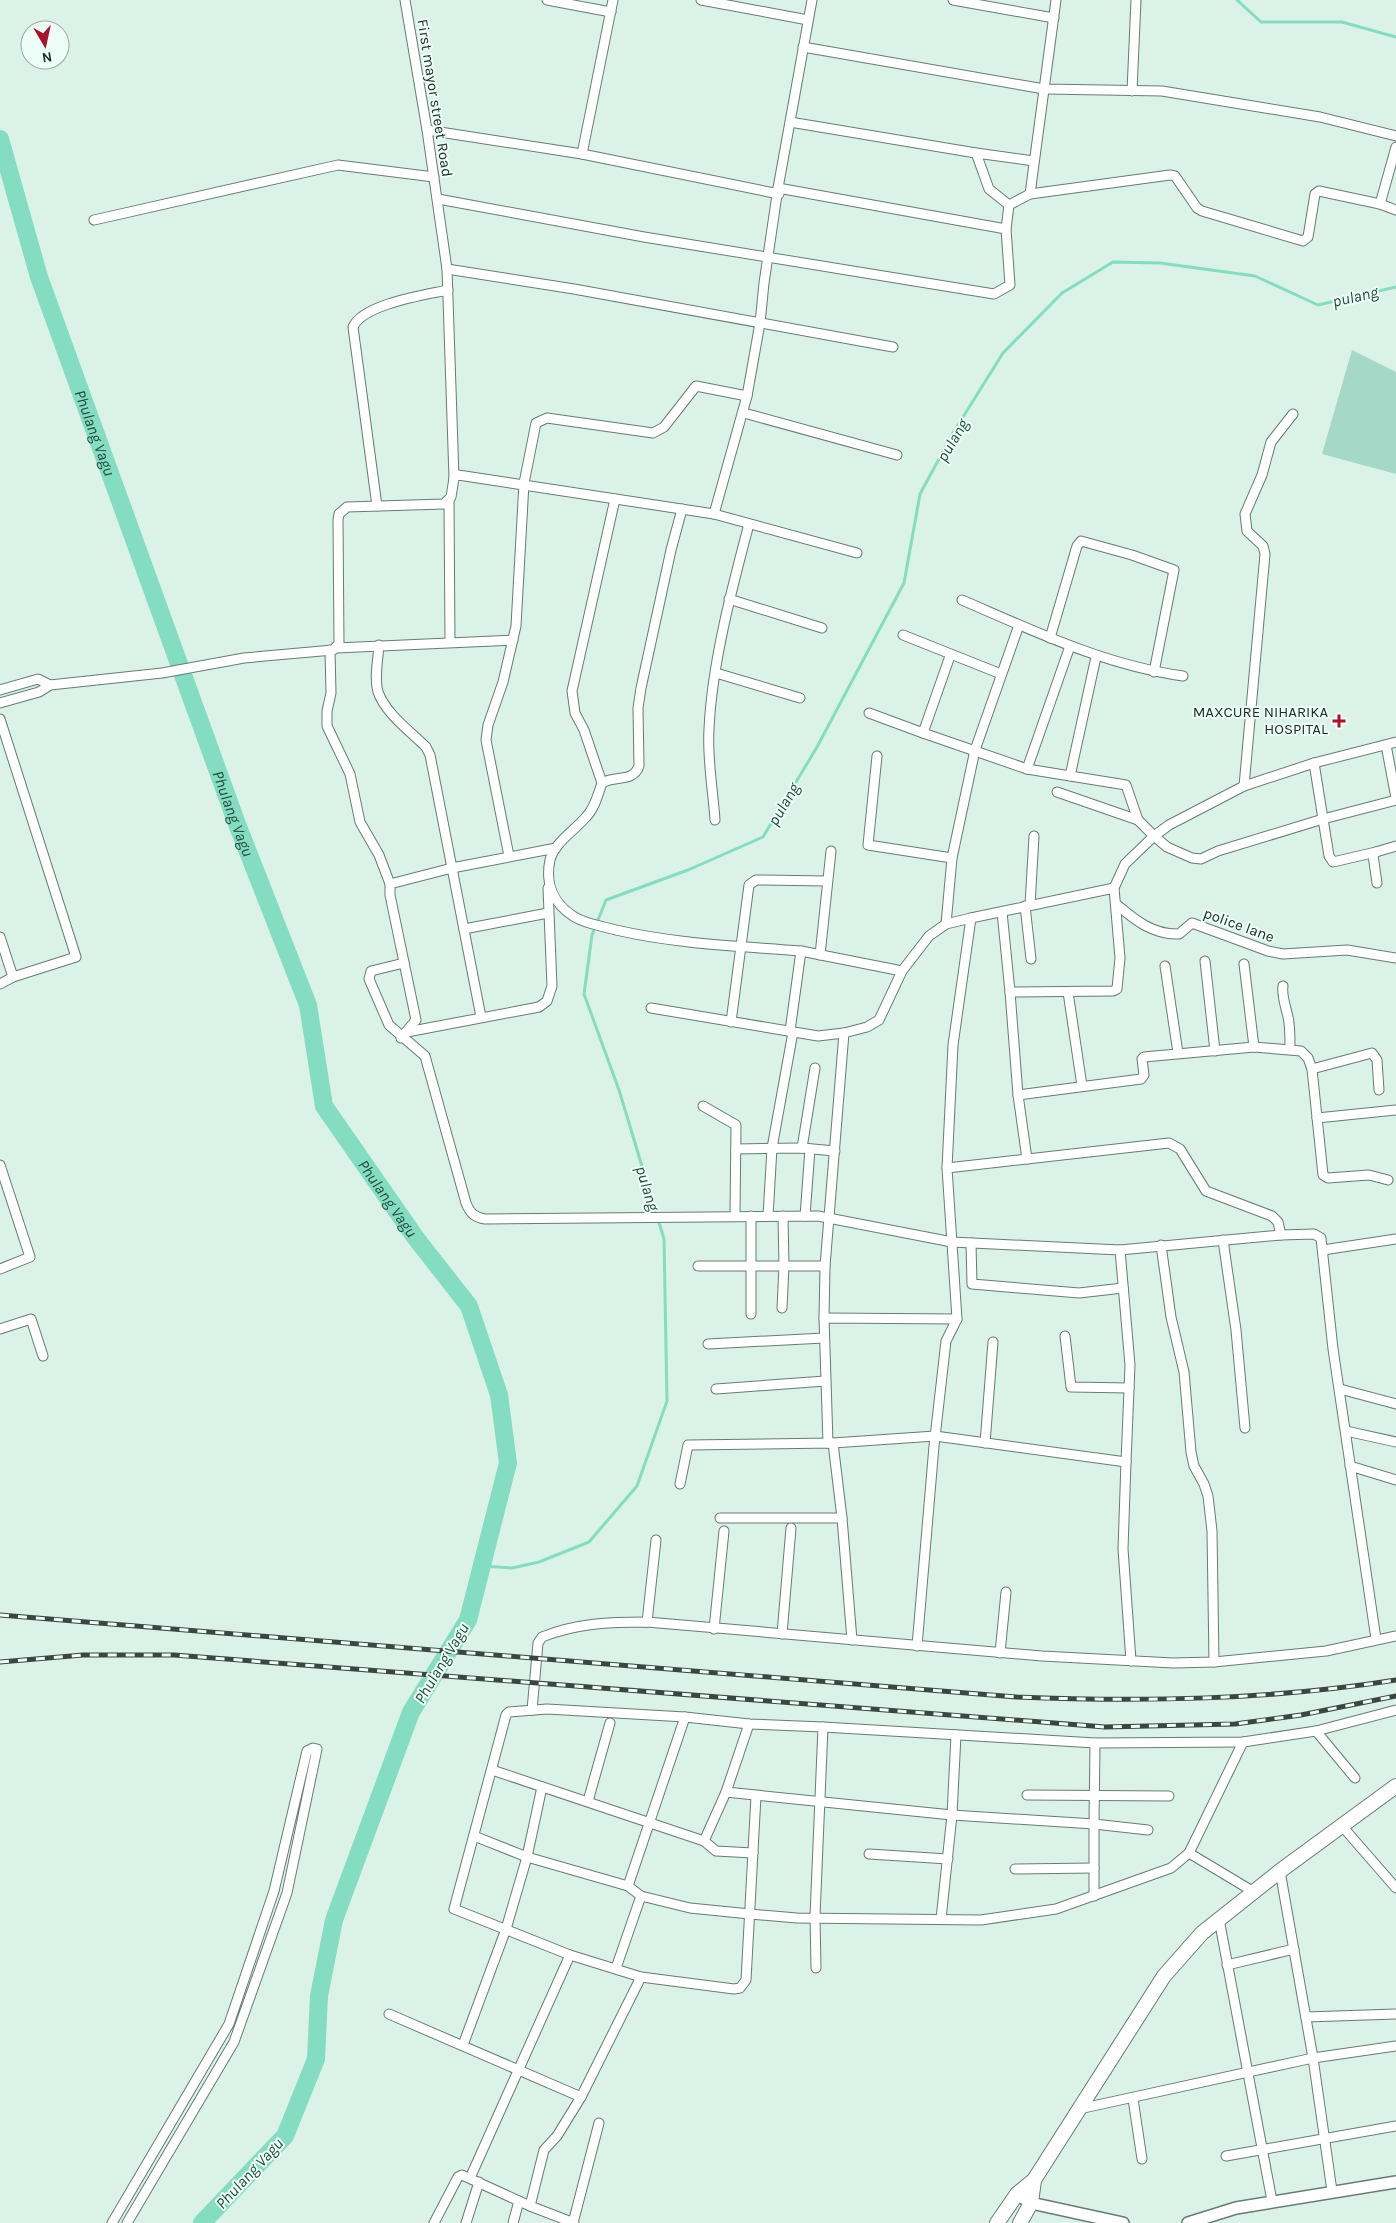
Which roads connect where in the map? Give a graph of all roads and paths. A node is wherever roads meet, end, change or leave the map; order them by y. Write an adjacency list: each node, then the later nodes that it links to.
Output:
1 (405, 0): 16 (street, First mayor street Road)
2 (547, 0): 9 (street)
3 (613, 0): 9 (street)
4 (700, 0): 11 (street)
5 (812, 0): 11 (street)
6 (953, 0): 10 (street)
7 (1056, 0): 10 (street)
8 (1136, 0): 14 (street)
9 (610, 12): 20 (street)
10 (1054, 18): 13 (street)
11 (808, 20): 12 (street)
12 (803, 47): 13 (street); 15 (street)
13 (1044, 89): 14 (street); 21 (street)
14 (1132, 91): 17 (street)
15 (790, 122): 19 (street); 23 (street)
16 (427, 130): 20 (street); 22 (street, First mayor street Road)
17 (1396, 136)
18 (1396, 148): 26 (street)
19 (976, 153): 21 (street); 27 (street)
20 (582, 154): 23 (street)
21 (1034, 161): 24 (street)
22 (434, 177): 25 (street, First mayor street Road); 29 (street)
23 (779, 191): 30 (street); 31 (street)
24 (1030, 194): 26 (street); 27 (street)
25 (438, 200): 31 (street); 32 (street, First mayor street Road)
26 (1380, 204): 28 (street)
27 (1009, 205): 30 (street)
28 (1396, 210)
29 (94, 220)
30 (1006, 228): 31 (street)
31 (768, 258): 34 (street)
32 (447, 269): 33 (street, First mayor street Road); 34 (street)
33 (448, 290): 40 (street, First mayor street Road); 44 (street)
34 (760, 323): 35 (street); 36 (street)
35 (893, 347)
36 (747, 396): 37 (street); 41 (street)
37 (744, 413): 39 (street); 46 (street)
38 (1292, 414): 81 (street)
39 (897, 455)
40 (454, 478): 41 (street); 43 (street, First mayor street Road)
41 (524, 483): 42 (street); 55 (street)
42 (615, 499): 45 (street); 80 (street)
43 (449, 501): 44 (street); 56 (street, First mayor street Road)
44 (377, 506): 59 (street)
45 (682, 510): 46 (street); 80 (street)
46 (714, 514): 47 (street)
47 (749, 524): 48 (street); 49 (street)
48 (857, 553)
49 (730, 599): 52 (street); 63 (street)
50 (962, 600): 51 (street)
51 (1019, 625): 54 (street); 64 (street)
52 (822, 628)
53 (903, 635): 60 (street)
54 (1050, 638): 58 (street); 62 (street)
55 (513, 640): 56 (street); 93 (street)
56 (450, 642): 57 (street)
57 (379, 645): 59 (street); 95 (street)
58 (1070, 646): 61 (street); 78 (street)
59 (333, 649): 66 (street); 98 (street)
60 (950, 656): 64 (street); 72 (street)
61 (1096, 657): 62 (street); 79 (street)
62 (1154, 672): 65 (street)
63 (716, 673): 68 (street); 85 (street)
64 (1001, 674): 75 (street)
65 (1184, 676)
66 (50, 685): 67 (street); 69 (street)
67 (0, 690)
68 (800, 698)
69 (0, 704)
70 (870, 713): 72 (street)
71 (0, 719): 119 (street)
72 (923, 733): 75 (street)
73 (1396, 742): 74 (street)
74 (1386, 745): 77 (street); 83 (street)
75 (975, 750): 78 (street); 94 (street)
76 (877, 756): 94 (street)
77 (1314, 763): 81 (street); 84 (street)
78 (1027, 769): 79 (street)
79 (1070, 776): 86 (street)
80 (602, 783): 90 (street)
81 (1244, 786): 88 (street)
82 (1057, 792): 86 (street)
83 (1396, 799): 84 (street)
84 (1323, 818): 88 (street); 92 (street)
85 (714, 820)
86 (1138, 820): 88 (street)
87 (1034, 836): 102 (street)
88 (1154, 836): 100 (street)
89 (1396, 846): 92 (street)
90 (556, 848): 93 (street); 99 (street)
91 (831, 850): 96 (street)
92 (1376, 852): 97 (street)
93 (509, 856): 95 (street)
94 (952, 858): 106 (street)
95 (452, 868): 98 (street); 107 (street)
96 (827, 881): 109 (street); 111 (street)
97 (1377, 882)
98 (390, 884): 115 (street)
99 (549, 885): 104 (street); 109 (street)
100 (1114, 888): 101 (street); 102 (street)
101 (1116, 904): 112 (street, police lane); 123 (street)
102 (1028, 906): 103 (street); 113 (street)
103 (1002, 912): 105 (street); 122 (street)
104 (548, 913): 107 (street); 125 (street)
105 (971, 918): 106 (street); 148 (street)
106 (946, 924): 118 (street)
107 (464, 930): 125 (street)
108 (0, 938): 119 (street)
109 (741, 946): 110 (street); 126 (street)
110 (801, 952): 111 (street); 127 (street)
111 (820, 955): 118 (street)
112 (1396, 958)
113 (1031, 959)
114 (1205, 962): 132 (street)
115 (404, 964): 129 (street); 129 (street)
116 (1244, 964): 130 (street)
117 (1165, 966): 133 (street)
118 (902, 971): 128 (street)
119 (13, 977): 120 (street)
120 (0, 984)
121 (1283, 986): 131 (street)
122 (1010, 992): 123 (street); 138 (street)
123 (1068, 992): 136 (street)
124 (651, 1008): 126 (street)
125 (482, 1017): 129 (street)
126 (731, 1022): 127 (street)
127 (792, 1032): 128 (street); 142 (street)
128 (844, 1033): 145 (street)
129 (404, 1035): 150 (street)
130 (1254, 1047): 131 (street); 132 (street)
131 (1290, 1048): 135 (street)
132 (1214, 1051): 133 (street)
133 (1178, 1053): 136 (street)
134 (815, 1068): 143 (street)
135 (1312, 1069): 137 (street); 141 (street)
136 (1082, 1086): 138 (street)
137 (1379, 1090)
138 (1018, 1095): 146 (street)
139 (703, 1106): 144 (street)
140 (1396, 1110): 141 (street)
141 (1317, 1118): 149 (street)
142 (772, 1148): 143 (street); 144 (street); 152 (street)
143 (806, 1148): 145 (street); 154 (street)
144 (736, 1149): 150 (street)
145 (836, 1151): 155 (street)
146 (1027, 1159): 148 (street); 156 (street)
147 (0, 1165): 168 (street)
148 (947, 1168): 159 (street)
149 (1388, 1180)
150 (734, 1216): 151 (street)
151 (751, 1216): 152 (street); 165 (street)
152 (768, 1216): 153 (street)
153 (783, 1216): 154 (street); 166 (street)
154 (805, 1216): 155 (street)
155 (830, 1218): 159 (street); 167 (street)
156 (1281, 1235): 158 (street); 163 (street)
157 (1396, 1239): 163 (street)
158 (1224, 1240): 161 (street); 185 (street)
159 (952, 1242): 160 (street); 173 (street)
160 (971, 1243): 162 (street); 169 (street)
161 (1161, 1246): 162 (street); 210 (street)
162 (1120, 1250): 169 (street)
163 (1323, 1250): 183 (street)
164 (698, 1266): 165 (street)
165 (751, 1266): 166 (street); 171 (street)
166 (784, 1266): 167 (street); 170 (street)
167 (825, 1266): 172 (street)
168 (0, 1270)
169 (1122, 1288): 181 (street)
170 (782, 1308)
171 (751, 1314)
172 (824, 1318): 173 (street); 176 (street)
173 (957, 1319): 187 (street)
174 (0, 1329): 179 (street)
175 (1065, 1336): 181 (street)
176 (824, 1338): 178 (street); 180 (street)
177 (994, 1342): 190 (street)
178 (708, 1344)
179 (43, 1356)
180 (824, 1380): 182 (street); 189 (street)
181 (1129, 1388): 191 (street)
182 (716, 1389)
183 (1340, 1389): 184 (street); 186 (street)
184 (1396, 1404)
185 (1245, 1428)
186 (1346, 1431): 188 (street); 192 (street)
187 (935, 1436): 189 (street); 190 (street); 207 (street)
188 (1396, 1442)
189 (831, 1443): 194 (street); 196 (street)
190 (985, 1443): 191 (street)
191 (1126, 1462): 209 (street)
192 (1350, 1466): 193 (street); 205 (street)
193 (1396, 1480)
194 (680, 1484)
195 (720, 1518): 196 (street)
196 (842, 1518): 206 (street)
197 (791, 1528): 203 (street)
198 (724, 1531): 202 (street)
199 (656, 1540): 201 (street)
200 (1006, 1592): 208 (street)
201 (648, 1622): 202 (street); 211 (street)
202 (714, 1629): 203 (street)
203 (782, 1634): 206 (street)
204 (1396, 1636): 205 (street)
205 (1376, 1639): 210 (street)
206 (852, 1640): 207 (street)
207 (917, 1646): 208 (street)
208 (1000, 1652): 209 (street)
209 (1131, 1661): 210 (street)
210 (1214, 1662)
211 (532, 1710): 213 (street); 221 (street)
212 (1396, 1710): 217 (street)
213 (685, 1717): 215 (street); 233 (street)
214 (610, 1723): 230 (street)
215 (749, 1724): 216 (street); 225 (street)
216 (823, 1727): 218 (street); 231 (street)
217 (1316, 1731): 219 (street); 222 (street)
218 (956, 1735): 220 (street); 232 (street)
219 (1243, 1742): 220 (street); 240 (street)
220 (1095, 1744): 228 (street)
221 (492, 1770): 224 (street); 237 (street)
222 (1355, 1778)
223 (1396, 1786): 235 (highway)
224 (542, 1787): 230 (street); 242 (street)
225 (726, 1792): 227 (street); 238 (street)
226 (1027, 1795): 228 (street)
227 (756, 1796): 231 (street); 239 (street)
228 (1094, 1796): 229 (street); 234 (street)
229 (1169, 1796)
230 (588, 1801): 233 (street)
231 (820, 1802): 232 (street); 253 (street)
232 (952, 1815): 234 (street); 243 (street)
233 (649, 1822): 238 (street); 247 (street)
234 (1094, 1824): 236 (street); 244 (street)
235 (1342, 1826): 246 (highway); 248 (street)
236 (1148, 1830)
237 (474, 1836): 242 (street); 256 (street)
238 (704, 1841): 239 (street)
239 (753, 1852): 252 (street)
240 (1189, 1852): 249 (street); 251 (street)
241 (869, 1854): 243 (street)
242 (527, 1857): 247 (street); 256 (street)
243 (948, 1860): 254 (street)
244 (1094, 1868): 245 (street); 251 (street)
245 (1015, 1869)
246 (1280, 1871): 249 (highway); 257 (street)
247 (628, 1886): 250 (street)
248 (1396, 1888)
249 (1254, 1892): 255 (highway)
250 (640, 1896): 252 (street); 260 (street)
251 (1094, 1896): 254 (street)
252 (750, 1914): 253 (street); 262 (street)
253 (815, 1916): 254 (street); 261 (street)
254 (941, 1919)
255 (1219, 1919): 259 (street); 273 (highway)
256 (506, 1929): 258 (street); 266 (street)
257 (1294, 1949): 259 (street); 265 (street)
258 (570, 1955): 260 (street); 269 (street)
259 (1227, 1965): 270 (street)
260 (616, 1968): 262 (street)
261 (816, 1968)
262 (641, 1977): 271 (street)
263 (388, 2014): 266 (street)
264 (1396, 2014): 265 (street)
265 (1306, 2017): 268 (street)
266 (463, 2045): 269 (street)
267 (1396, 2046): 268 (street)
268 (1313, 2058): 270 (street); 276 (street)
269 (518, 2069): 271 (street); 280 (street)
270 (1247, 2074): 272 (street); 277 (street)
271 (582, 2097): 288 (street)
272 (1133, 2099): 273 (street); 279 (street)
273 (1079, 2109): 281 (highway)
274 (599, 2124): 294 (street)
275 (1396, 2126): 276 (street)
276 (1323, 2139): 277 (street); 283 (street)
277 (1262, 2150): 278 (street); 286 (street)
278 (1226, 2156)
279 (1142, 2159)
280 (474, 2180): 285 (street); 291 (street); 292 (street)
281 (1034, 2180): 284 (highway); 287 (highway)
282 (1396, 2182): 283 (street)
283 (1332, 2191): 286 (street)
284 (1017, 2194): 287 (street); 295 (highway)
285 (520, 2201): 288 (street); 293 (street)
286 (1272, 2202): 298 (street)
287 (1031, 2203): 296 (highway); 297 (street)
288 (530, 2206): 294 (street)
289 (112, 2223): 290 (street)
290 (127, 2223)
291 (434, 2223)
292 (466, 2223)
293 (513, 2223)
294 (573, 2223)
295 (998, 2223)
296 (1020, 2223)
297 (1123, 2223)
298 (1188, 2223)

